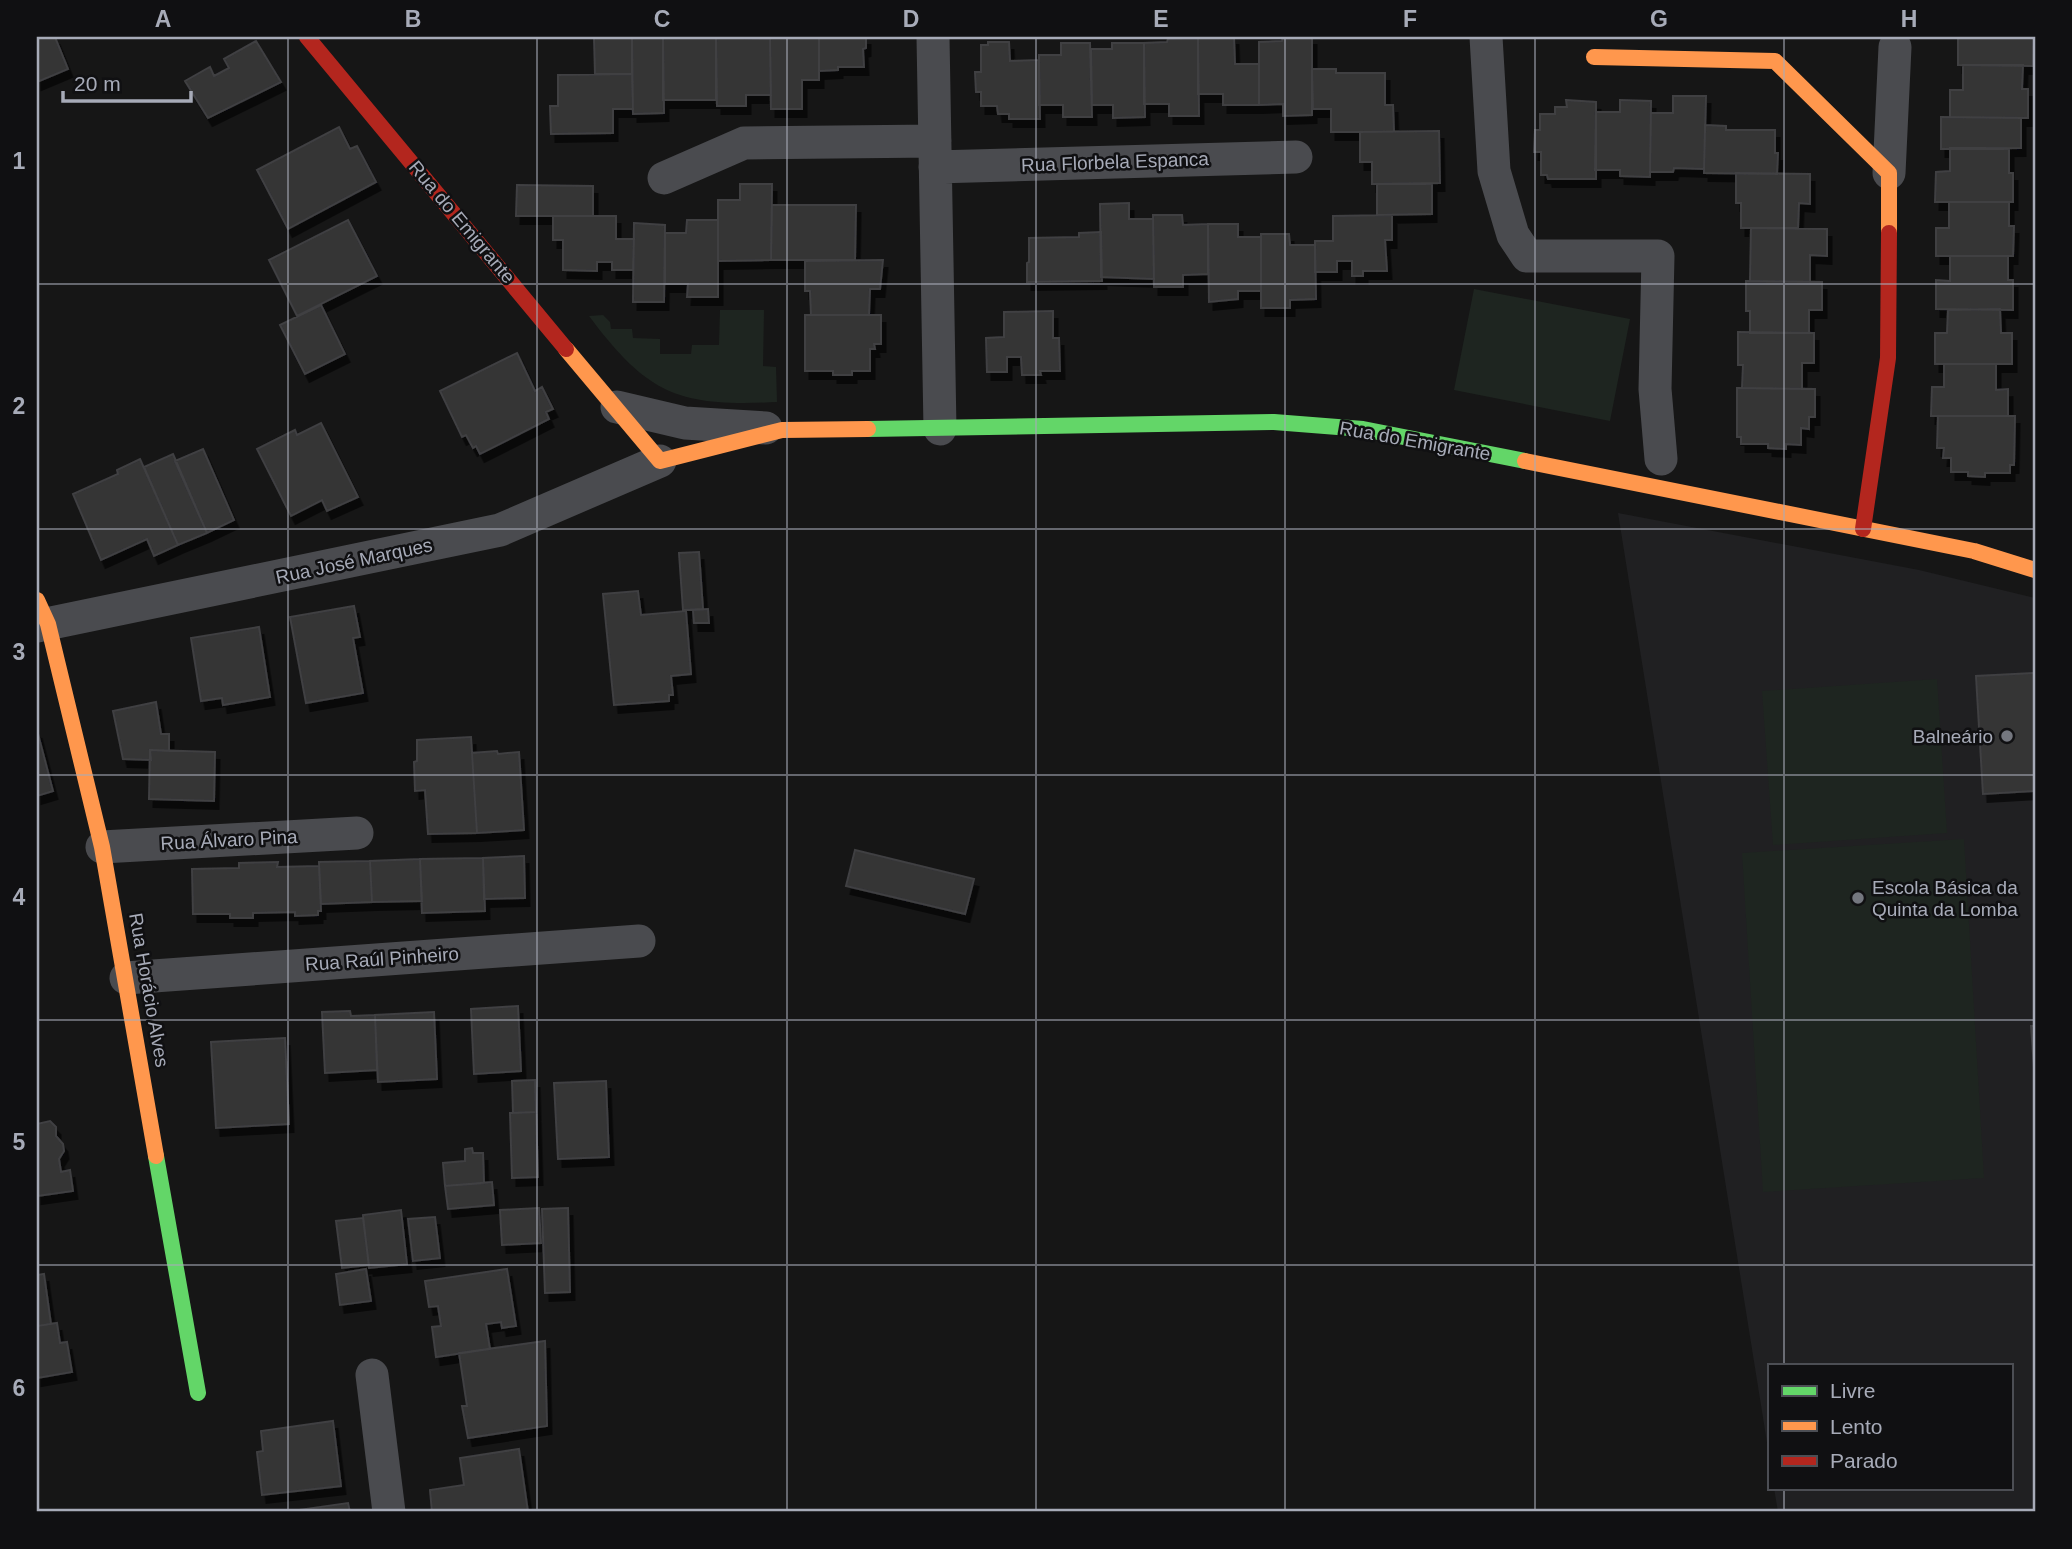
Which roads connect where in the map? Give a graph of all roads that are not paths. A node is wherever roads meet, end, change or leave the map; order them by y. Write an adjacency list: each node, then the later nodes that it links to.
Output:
1 (307, 37): 11 (street, Rua do Emigrante)
2 (933, 37): 7 (street)
3 (1486, 37): 14 (street)
4 (1895, 47): 9 (street)
5 (1775, 49): 6 (street); 9 (street)
6 (1594, 57)
7 (935, 154): 8 (street, Rua Florbela Espanca); 10 (street, Rua Florbela Espanca); 13 (street)
8 (1296, 158)
9 (1889, 173): 16 (street)
10 (664, 178)
11 (617, 407): 12 (street, Rua do Emigrante); 15 (street, Rua do Emigrante)
12 (782, 429): 13 (street, Rua do Emigrante); 15 (street, Rua do Emigrante)
13 (940, 429): 16 (street, Rua do Emigrante)
14 (1661, 459)
15 (660, 461): 18 (street, Rua José Marques)
16 (1863, 529): 17 (street, Rua do Emigrante)
17 (2035, 570)
18 (40, 617): 20 (street, Rua Horácio Alves)
19 (357, 833): 20 (street, Rua Álvaro Pina)
20 (102, 847): 22 (street, Rua Horácio Alves)
21 (639, 941): 22 (street, Rua Raúl Pinheiro)
22 (127, 978): 24 (street, Rua Horácio Alves)
23 (372, 1375): 25 (street)
24 (198, 1393)
25 (389, 1512)

